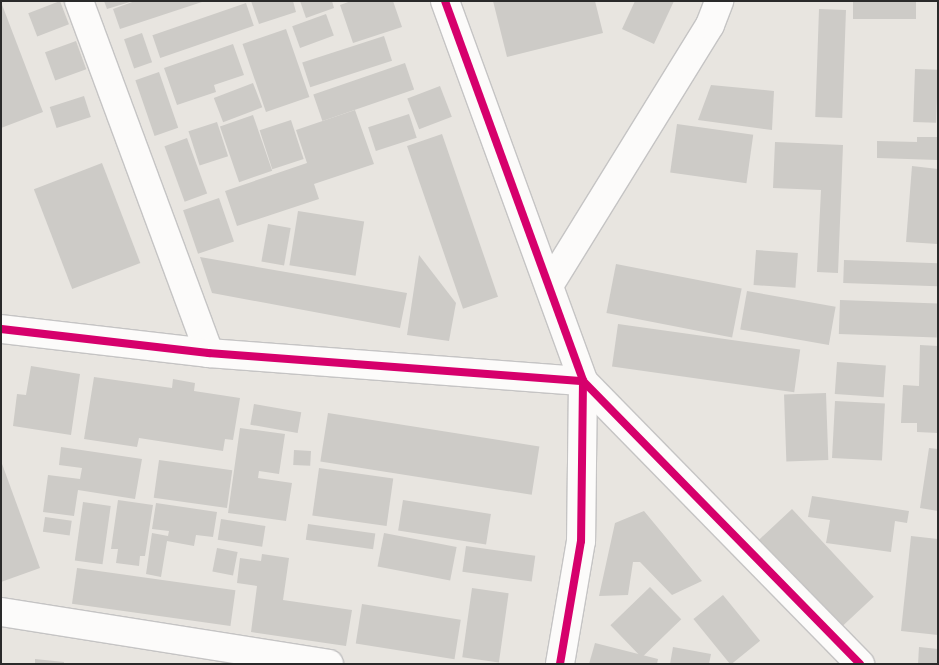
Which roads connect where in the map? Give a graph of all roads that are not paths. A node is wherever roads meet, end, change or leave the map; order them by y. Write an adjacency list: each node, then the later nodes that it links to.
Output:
1 (79, 1): 6 (street)
2 (446, 1): 4 (street)
3 (719, 1): 4 (street)
4 (550, 284): 7 (street)
5 (1, 328): 6 (street)
6 (209, 353): 7 (street)
7 (583, 381): 10 (street); 11 (street)
8 (1, 612): 9 (street)
9 (328, 664)
10 (560, 664)
11 (860, 664)

